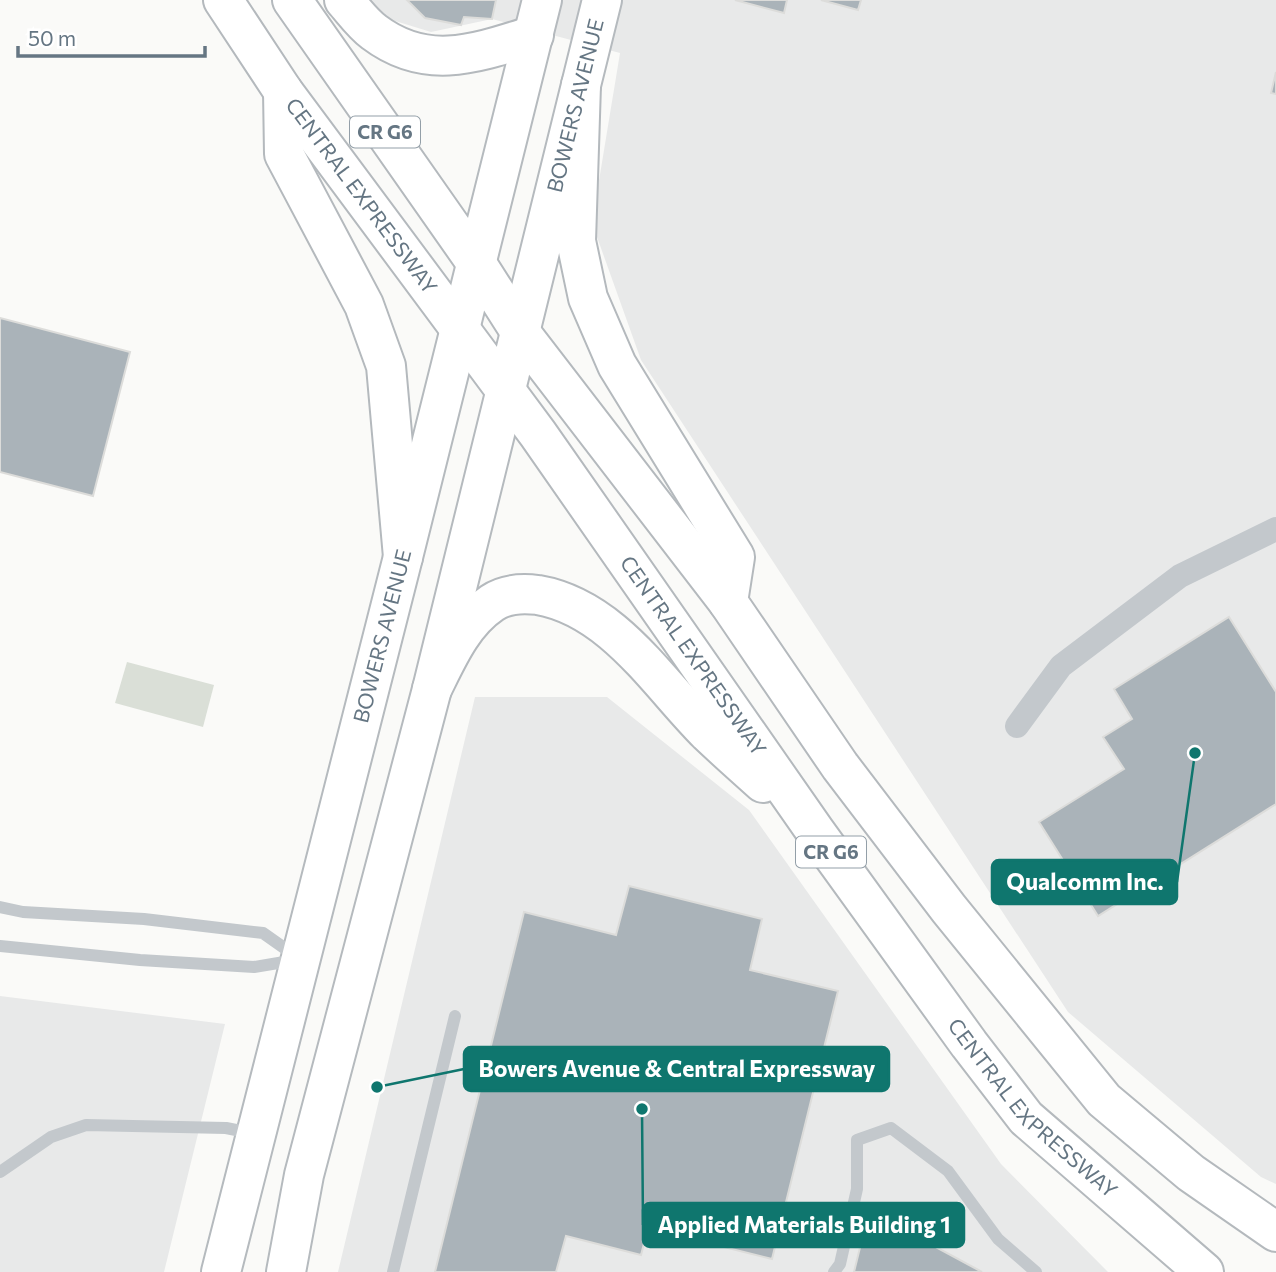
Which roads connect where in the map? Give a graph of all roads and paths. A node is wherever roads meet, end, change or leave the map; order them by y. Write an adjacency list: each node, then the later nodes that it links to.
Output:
1 (223, 0): 7 (main road, CENTRAL EXPRESSWAY / CR G6)
2 (292, 0): 8 (main road, CR G6)
3 (344, 0): 5 (main road)
4 (602, 0): 6 (main road, BOWERS AVENUE)
5 (538, 17): 8 (main road, BOWERS AVENUE)
6 (581, 85): 10 (main road, BOWERS AVENUE); 14 (main road)
7 (283, 91): 9 (main road, CENTRAL EXPRESSWAY / CR G6); 13 (main road)
8 (477, 264): 9 (main road, BOWERS AVENUE); 10 (main road, CR G6)
9 (460, 327): 11 (main road, CENTRAL EXPRESSWAY / CR G6); 13 (main road, BOWERS AVENUE)
10 (521, 333): 11 (main road, BOWERS AVENUE); 14 (main road, CR G6)
11 (506, 390): 15 (main road, BOWERS AVENUE); 17 (main road, CENTRAL EXPRESSWAY / CR G6)
12 (1276, 529): 16 (street)
13 (403, 557): 20 (main road, BOWERS AVENUE)
14 (728, 602): 24 (main road, CR G6)
15 (432, 689): 17 (main road); 28 (main road, BOWERS AVENUE)
16 (1017, 726)
17 (815, 831): 32 (main road, CENTRAL EXPRESSWAY / CR G6)
18 (0, 907): 20 (lane)
19 (0, 946): 20 (lane)
20 (300, 959): 22 (main road, BOWERS AVENUE)
21 (455, 1016): 29 (lane)
22 (254, 1133): 23 (lane); 27 (main road, BOWERS AVENUE)
23 (0, 1172)
24 (1191, 1173): 25 (main road); 26 (main road, CR G6)
25 (1276, 1219)
26 (1276, 1232)
27 (221, 1272)
28 (286, 1272)
29 (393, 1272)
30 (834, 1272): 31 (lane)
31 (1036, 1272)
32 (1204, 1272)

